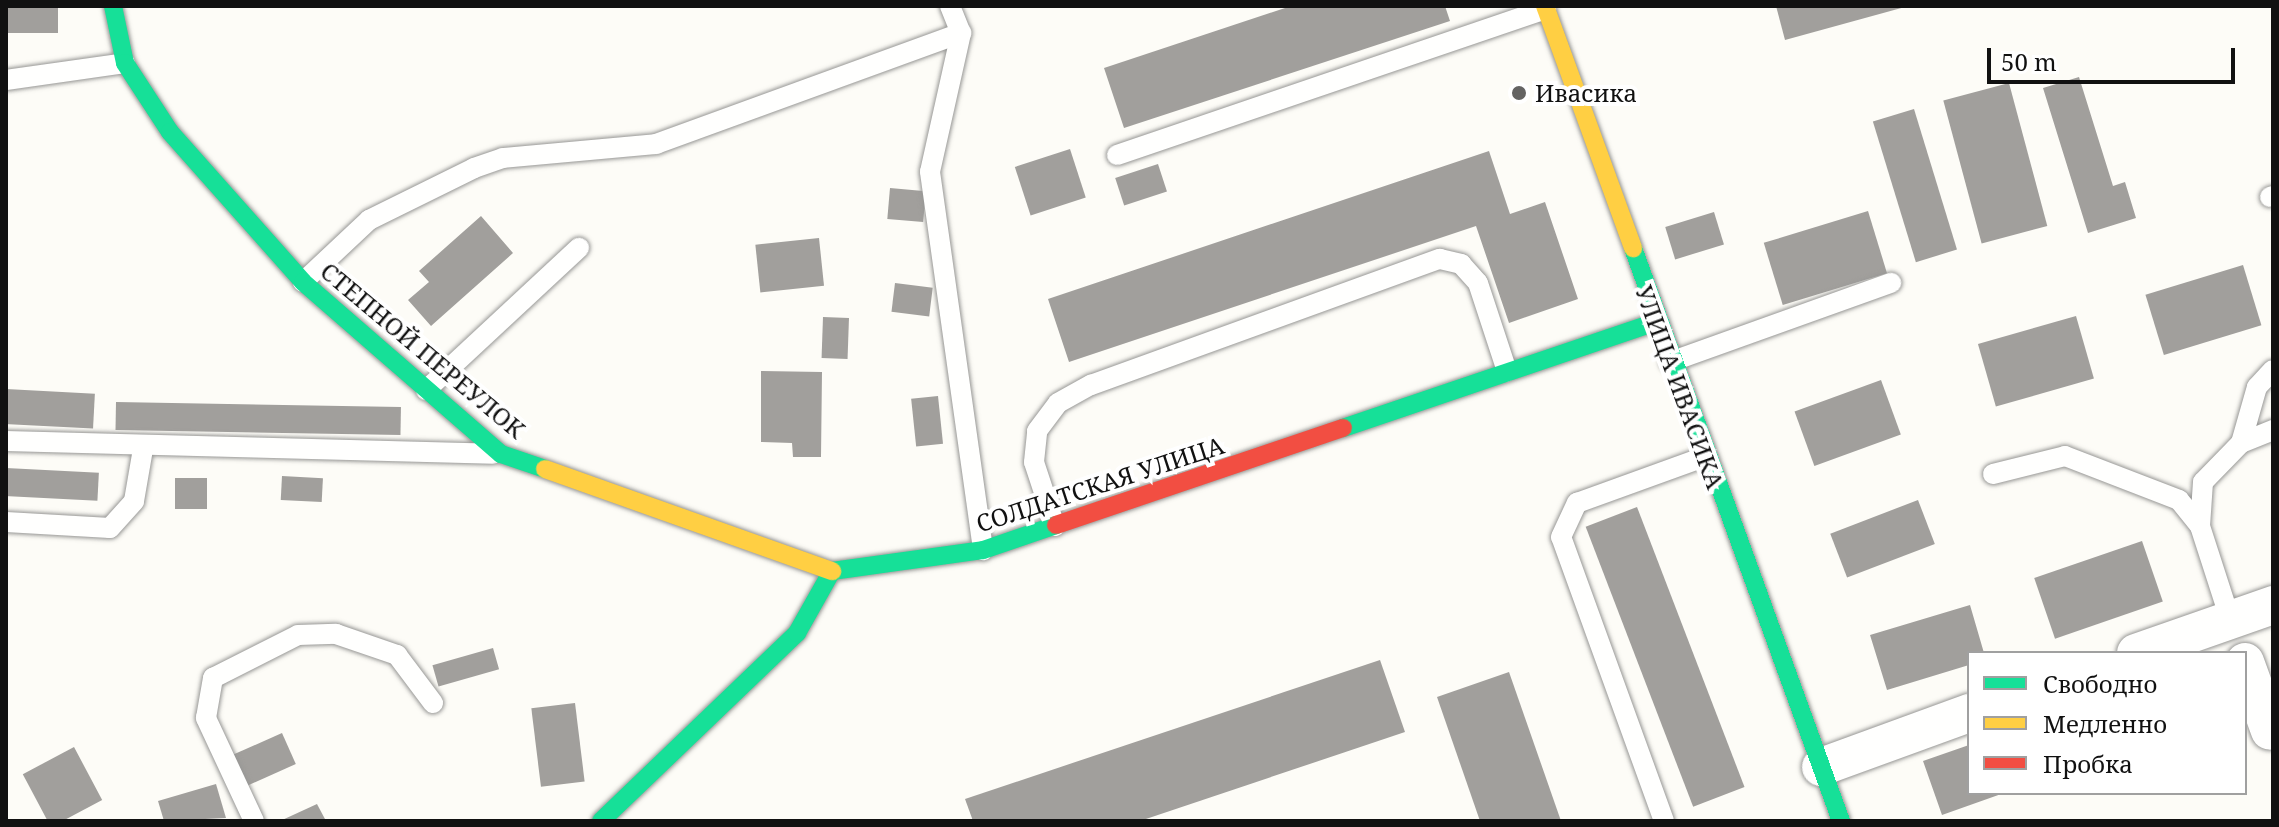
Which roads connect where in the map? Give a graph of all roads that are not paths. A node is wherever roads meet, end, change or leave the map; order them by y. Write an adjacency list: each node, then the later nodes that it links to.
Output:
1 (113, 6): 5 (street, СТЕПНОЙ ПЕРЕУЛОК)
2 (950, 6): 4 (lane)
3 (1546, 7): 7 (lane); 11 (street, УЛИЦА ИВАСИКА)
4 (961, 33): 9 (lane); 26 (lane)
5 (125, 63): 6 (lane); 9 (street, СТЕПНОЙ ПЕРЕУЛОК)
6 (6, 80)
7 (1117, 155)
8 (579, 248): 15 (lane)
9 (303, 282): 15 (street, СТЕПНОЙ ПЕРЕУЛОК)
10 (1891, 283): 12 (lane)
11 (1656, 322): 12 (street, УЛИЦА ИВАСИКА); 14 (street, СОЛДАТСКАЯ УЛИЦА)
12 (1670, 362): 21 (street, УЛИЦА ИВАСИКА)
13 (2273, 370): 18 (lane)
14 (1507, 371): 24 (street, СОЛДАТСКАЯ УЛИЦА); 24 (lane)
15 (426, 390): 20 (street, СТЕПНОЙ ПЕРЕУЛОК)
16 (2273, 430): 18 (lane)
17 (6, 441): 19 (lane)
18 (2241, 443): 25 (lane)
19 (143, 449): 20 (lane); 23 (lane)
20 (501, 454): 27 (street, СТЕПНОЙ ПЕРЕУЛОК)
21 (1704, 457): 35 (street, УЛИЦА ИВАСИКА); 38 (lane)
22 (1993, 474): 25 (lane)
23 (6, 522)
24 (1055, 526): 26 (street, СОЛДАТСКАЯ УЛИЦА)
25 (2200, 526): 29 (lane)
26 (983, 550): 27 (street, СОЛДАТСКАЯ УЛИЦА)
27 (832, 571): 37 (street)
28 (2273, 605): 29 (street)
29 (2236, 636): 30 (street)
30 (2148, 651)
31 (2247, 668): 34 (street)
32 (433, 703): 36 (lane)
33 (1967, 714): 35 (street)
34 (2270, 731)
35 (1821, 767): 39 (street, УЛИЦА ИВАСИКА)
36 (254, 821)
37 (601, 821)
38 (1664, 821)
39 (1841, 821)

